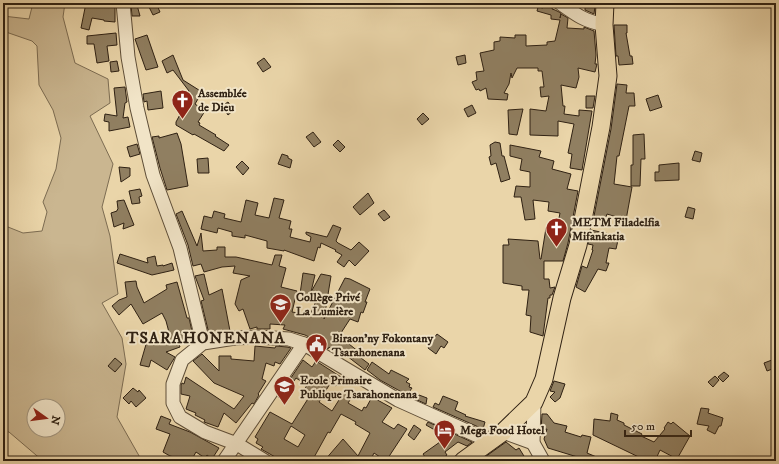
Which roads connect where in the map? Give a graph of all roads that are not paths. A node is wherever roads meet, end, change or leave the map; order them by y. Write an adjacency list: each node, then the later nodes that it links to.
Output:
1 (123, 3): 5 (street)
2 (560, 3): 4 (street)
3 (605, 3): 4 (main road)
4 (604, 25): 7 (main road)
5 (203, 343): 6 (street); 11 (street)
6 (304, 344): 9 (street); 11 (street)
7 (534, 402): 8 (main road); 10 (street)
8 (503, 432): 9 (main road); 10 (street)
9 (489, 441): 15 (main road)
10 (533, 443): 12 (street)
11 (236, 444): 13 (street); 14 (street)
12 (545, 460)
13 (224, 461)
14 (265, 461)
15 (464, 461)

